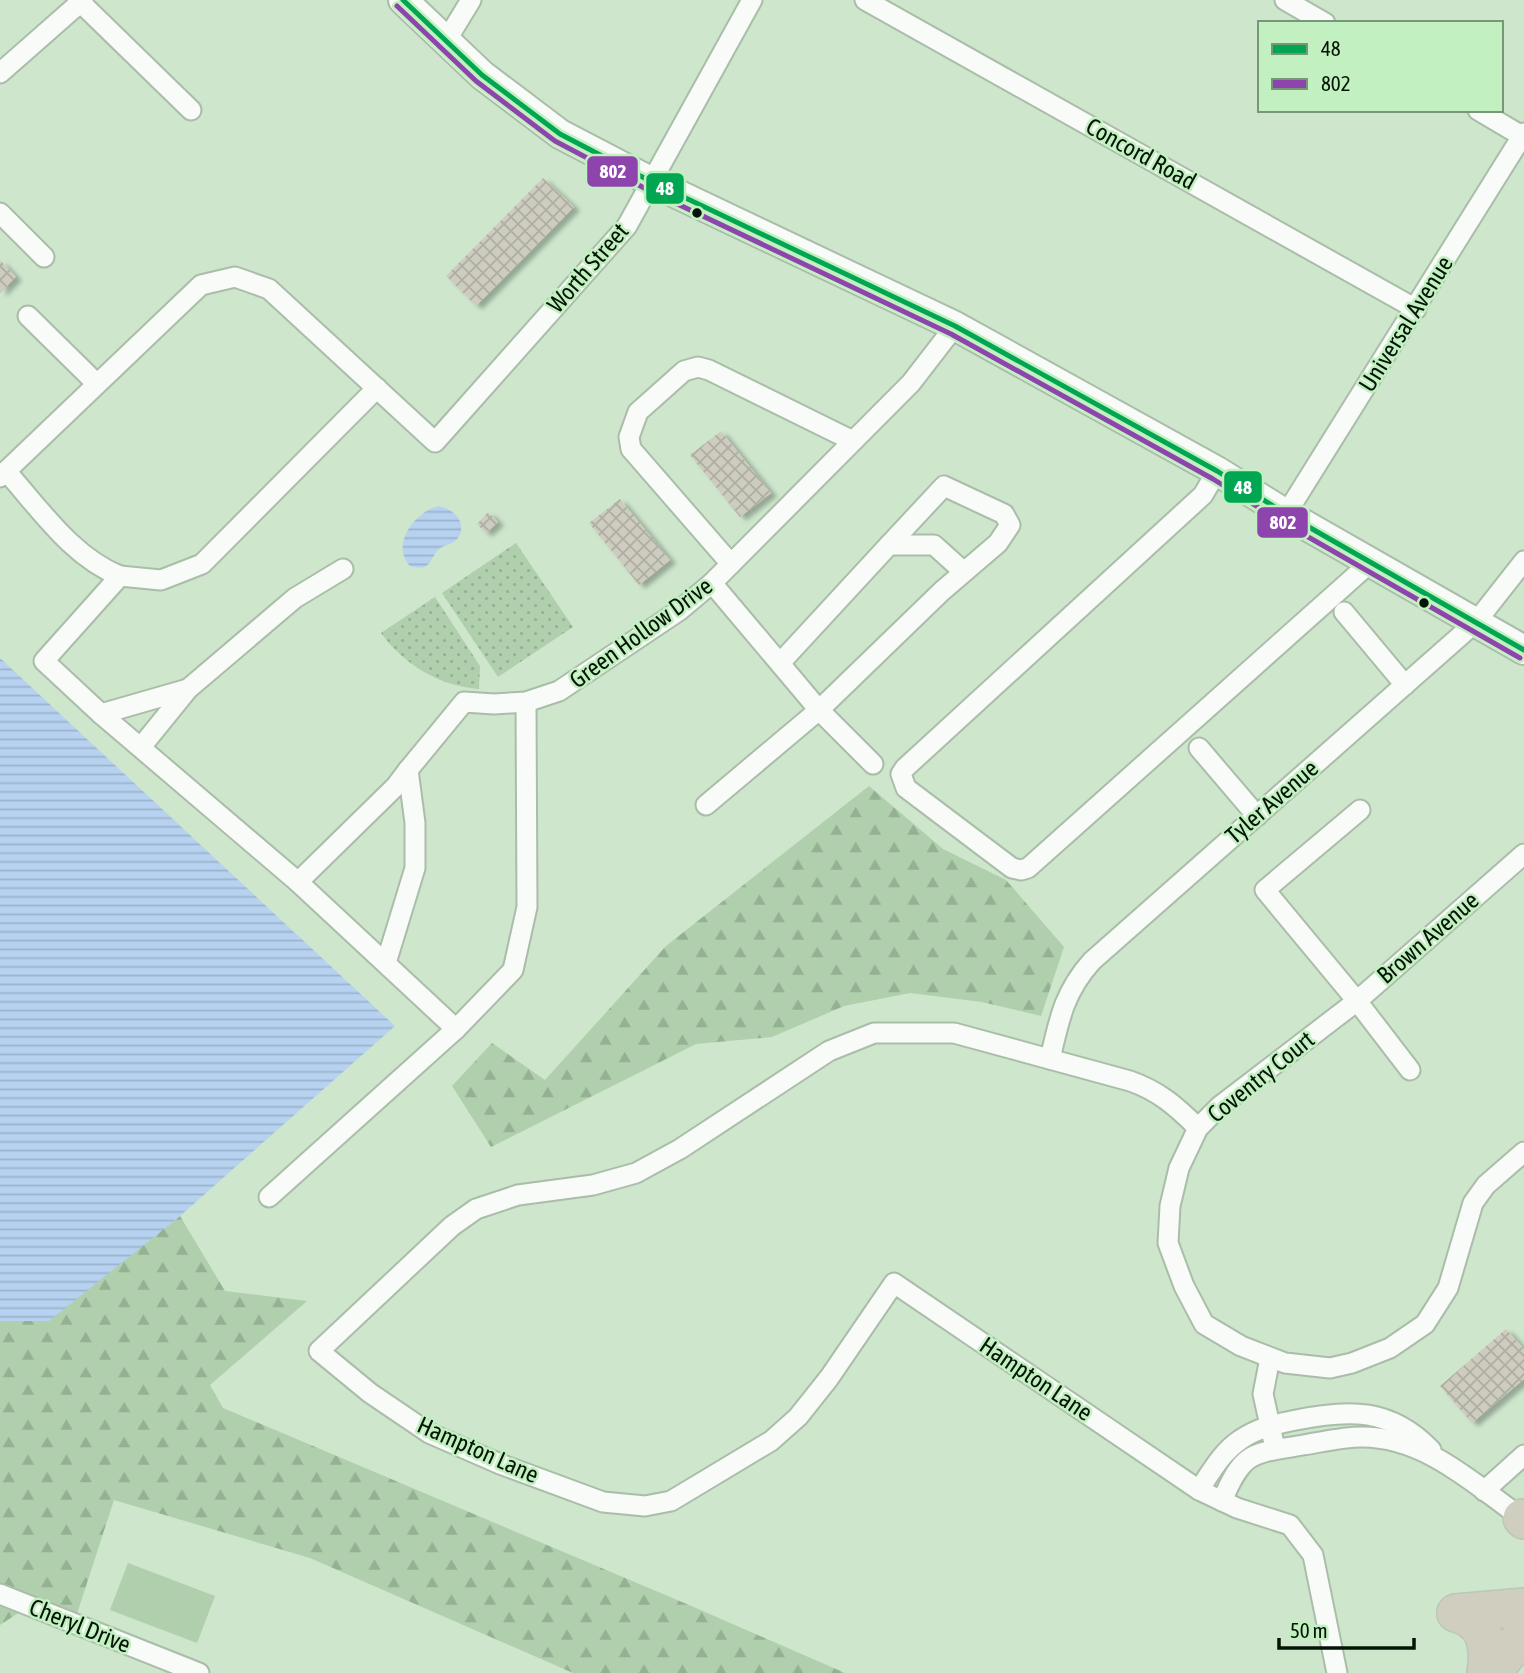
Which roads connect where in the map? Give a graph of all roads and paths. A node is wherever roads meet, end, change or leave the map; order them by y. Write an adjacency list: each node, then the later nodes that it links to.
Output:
1 (403, 0): 8 (street)
2 (471, 0): 8 (street)
3 (752, 0): 13 (street, Worth Street)
4 (865, 0): 16 (street, Concord Road)
5 (1285, 0): 7 (street)
6 (81, 1): 9 (street); 10 (street)
7 (1322, 21)
8 (446, 41): 13 (street)
9 (0, 73)
10 (191, 110)
11 (1482, 112): 12 (street)
12 (1523, 134): 16 (street, Universal Avenue)
13 (652, 182): 18 (street); 20 (street, Worth Street)
14 (0, 213): 15 (street)
15 (44, 257)
16 (1416, 309): 24 (street, Universal Avenue)
17 (28, 316): 19 (street)
18 (955, 326): 21 (street, Green Hollow Drive); 22 (street)
19 (97, 384): 20 (street); 23 (street)
20 (377, 388): 31 (street)
21 (853, 441): 28 (street, Green Hollow Drive); 28 (street)
22 (1217, 471): 24 (street); 27 (street)
23 (3, 474): 31 (street)
24 (1286, 513): 27 (street)
25 (889, 544): 30 (street); 30 (street); 36 (street)
26 (1524, 561): 34 (street, Tyler Avenue)
27 (1371, 562): 34 (street)
28 (731, 564): 32 (street, Green Hollow Drive)
29 (343, 569): 38 (street)
30 (964, 572): 40 (street)
31 (120, 576): 41 (street)
32 (712, 583): 36 (street); 39 (street, Green Hollow Drive)
33 (1344, 612): 37 (street)
34 (1476, 622): 35 (street); 37 (street, Tyler Avenue)
35 (1524, 650)
36 (781, 662): 40 (street)
37 (1405, 685): 48 (street, Tyler Avenue)
38 (188, 689): 41 (street); 42 (street)
39 (526, 702): 45 (street, Green Hollow Drive); 54 (street)
40 (819, 710): 44 (street); 46 (street)
41 (101, 714): 42 (street)
42 (141, 747): 50 (street)
43 (1199, 748): 48 (street)
44 (873, 764)
45 (408, 770): 50 (street); 51 (street)
46 (706, 805)
47 (1360, 810): 52 (street)
48 (1257, 816): 55 (street, Tyler Avenue)
49 (1524, 854): 52 (street, Brown Avenue)
50 (299, 881): 51 (street)
51 (386, 963): 54 (street)
52 (1357, 1001): 53 (street, Brown Avenue); 56 (street)
53 (1331, 1021): 57 (street, Coventry Court)
54 (456, 1029): 59 (street)
55 (1050, 1059): 57 (street, Hampton Lane); 67 (street, Hampton Lane)
56 (1410, 1070)
57 (1198, 1128): 60 (street, Coventry Court)
58 (1524, 1152): 60 (street, Coventry Court)
59 (269, 1197)
60 (1270, 1358): 62 (street)
61 (1346, 1412): 62 (street); 63 (street); 66 (street)
62 (1270, 1426): 64 (street); 67 (street)
63 (1347, 1438): 64 (street); 66 (street)
64 (1276, 1450): 69 (street)
65 (1524, 1455): 68 (street)
66 (1438, 1458): 68 (street)
67 (1199, 1490): 69 (street, Hampton Lane)
68 (1484, 1491): 70 (street)
69 (1222, 1501): 75 (street, Hampton Lane)
70 (1523, 1519)
71 (0, 1594): 74 (street, Cheryl Drive)
72 (1524, 1607): 76 (highway)
73 (1524, 1633): 77 (highway)
74 (199, 1673)
75 (1337, 1673)
76 (1486, 1673)
77 (1492, 1673)

